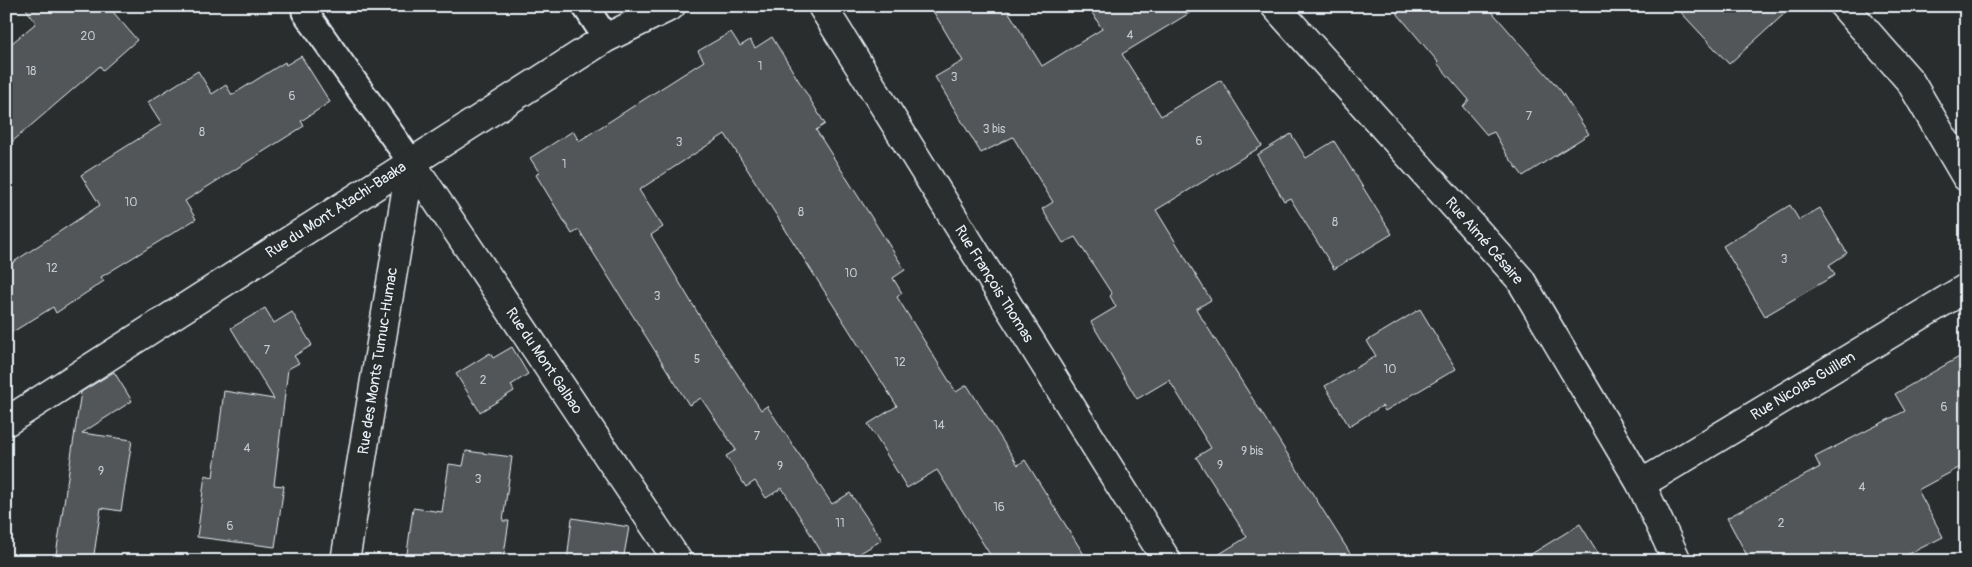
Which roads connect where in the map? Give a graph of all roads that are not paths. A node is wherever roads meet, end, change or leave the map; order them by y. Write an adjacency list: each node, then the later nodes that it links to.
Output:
1 (306, 6): 8 (lane)
2 (585, 6): 7 (lane)
3 (671, 6): 7 (street, Rue du Mont Atachi-Baaka)
4 (822, 6): 15 (street, Rue François Thomas)
5 (1275, 6): 12 (street, Rue Aimé Césaire)
6 (1844, 6): 9 (street)
7 (606, 38): 8 (street, Rue du Mont Atachi-Baaka)
8 (411, 162): 11 (street, Rue du Mont Atachi-Baaka); 13 (street, Rue des Monts Tumuc-Humac); 14 (street, Rue du Mont Galbao)
9 (1966, 177)
10 (1966, 288): 12 (street, Rue Nicolas Guillen)
11 (6, 422)
12 (1641, 484): 16 (street, Rue Aimé Césaire)
13 (345, 561)
14 (678, 561)
15 (1167, 561)
16 (1677, 561)

